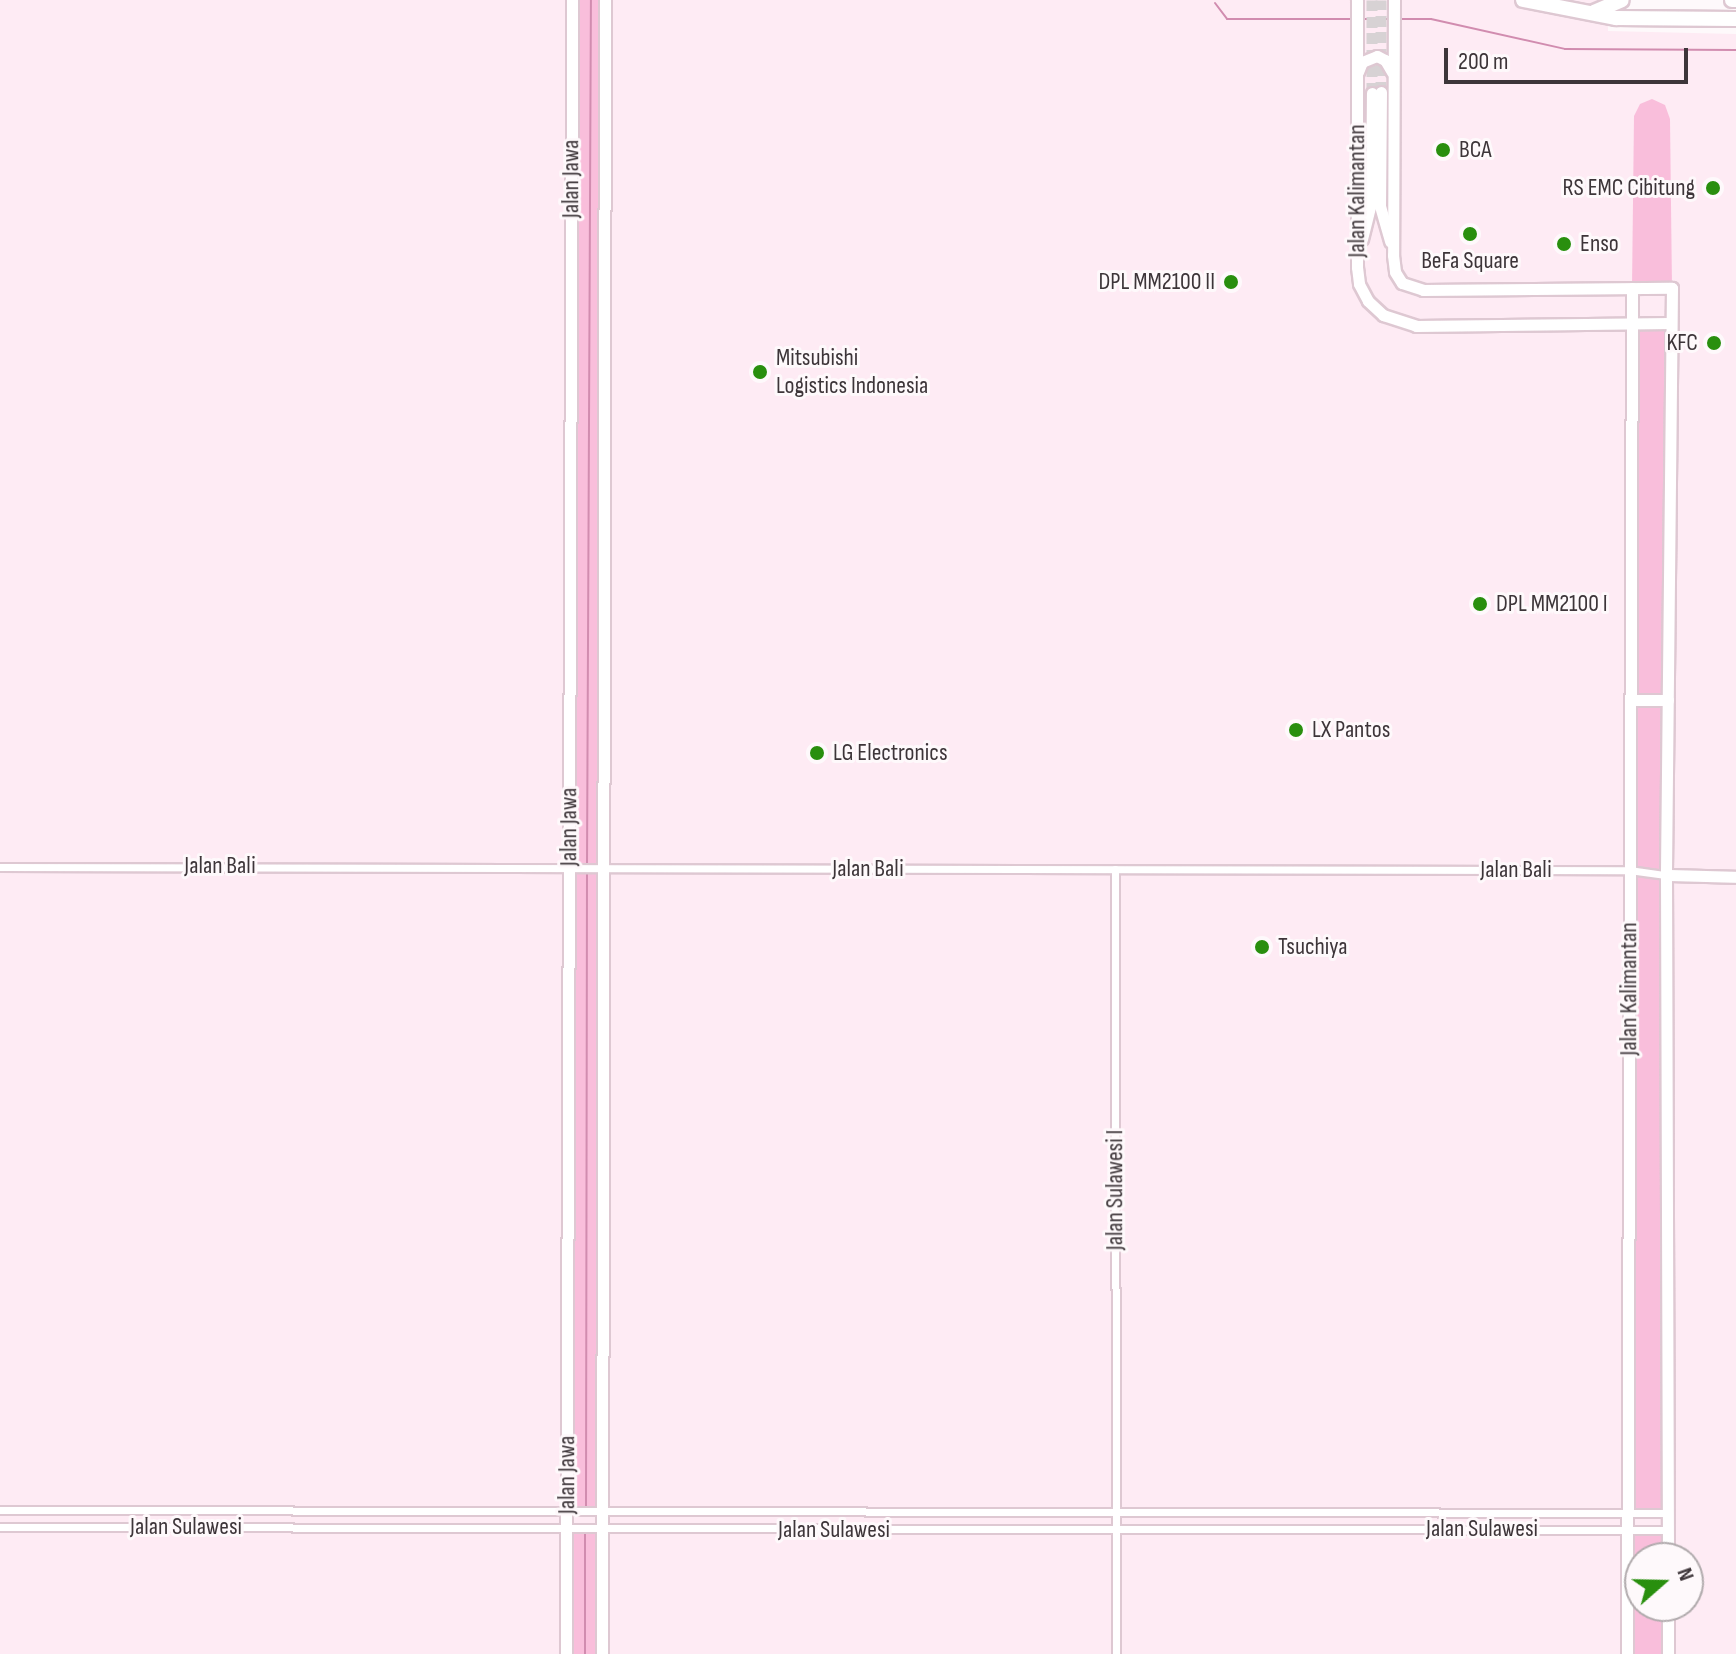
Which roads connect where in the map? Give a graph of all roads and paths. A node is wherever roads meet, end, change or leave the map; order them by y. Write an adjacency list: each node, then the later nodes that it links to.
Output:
1 (572, 0): 21 (street, Jalan Jawa)
2 (605, 0): 19 (street, Jalan Jawa)
3 (1523, 0): 7 (highway)
4 (1622, 0): 7 (highway)
5 (1357, 4): 9 (street, Jalan Kalimantan)
6 (1394, 4): 10 (street, Jalan Kalimantan)
7 (1589, 13): 8 (highway)
8 (1736, 19)
9 (1356, 76): 10 (street); 11 (street, Jalan Kalimantan)
10 (1394, 78): 12 (street, Jalan Kalimantan)
11 (1357, 255): 12 (street); 15 (street, Jalan Kalimantan)
12 (1393, 255): 13 (street, Jalan Kalimantan)
13 (1632, 288): 14 (street, Jalan Kalimantan); 15 (street, Jalan Kalimantan)
14 (1671, 323): 15 (street, Jalan Kalimantan); 17 (street, Jalan Kalimantan)
15 (1632, 324): 16 (street, Jalan Kalimantan)
16 (1630, 700): 17 (street); 22 (street, Jalan Kalimantan)
17 (1668, 700): 23 (street, Jalan Kalimantan)
18 (0, 867): 21 (street, Jalan Bali)
19 (600, 869): 20 (street, Jalan Bali); 21 (street, Jalan Bali); 27 (street, Jalan Jawa)
20 (1115, 869): 22 (street, Jalan Bali); 28 (street, Jalan Sulawesi I)
21 (572, 870): 26 (street, Jalan Jawa)
22 (1629, 870): 23 (street, Jalan Bali); 29 (street, Jalan Kalimantan)
23 (1666, 875): 24 (street, Jalan Bali); 30 (street, Jalan Kalimantan)
24 (1736, 877)
25 (0, 1510): 26 (street, Jalan Sulawesi)
26 (571, 1510): 27 (street, Jalan Sulawesi); 33 (street, Jalan Jawa)
27 (599, 1510): 28 (street, Jalan Sulawesi); 34 (street, Jalan Jawa)
28 (1116, 1512): 29 (street, Jalan Sulawesi); 32 (street, Jalan Sulawesi I)
29 (1628, 1513): 30 (street, Jalan Sulawesi); 35 (street, Jalan Kalimantan)
30 (1668, 1513): 36 (street, Jalan Kalimantan)
31 (0, 1527): 33 (street, Jalan Sulawesi)
32 (1117, 1527): 34 (street, Jalan Sulawesi); 35 (street, Jalan Sulawesi); 41 (street, Jalan Sulawesi I)
33 (570, 1528): 34 (street, Jalan Sulawesi); 39 (street, Jalan Jawa)
34 (599, 1529): 40 (street, Jalan Jawa)
35 (1628, 1530): 36 (street, Jalan Sulawesi); 42 (street, Jalan Kalimantan)
36 (1668, 1530): 37 (street, Jalan Kalimantan)
37 (1668, 1542)
38 (1668, 1622): 43 (street)
39 (566, 1654)
40 (602, 1654)
41 (1116, 1654)
42 (1627, 1654)
43 (1668, 1654)

